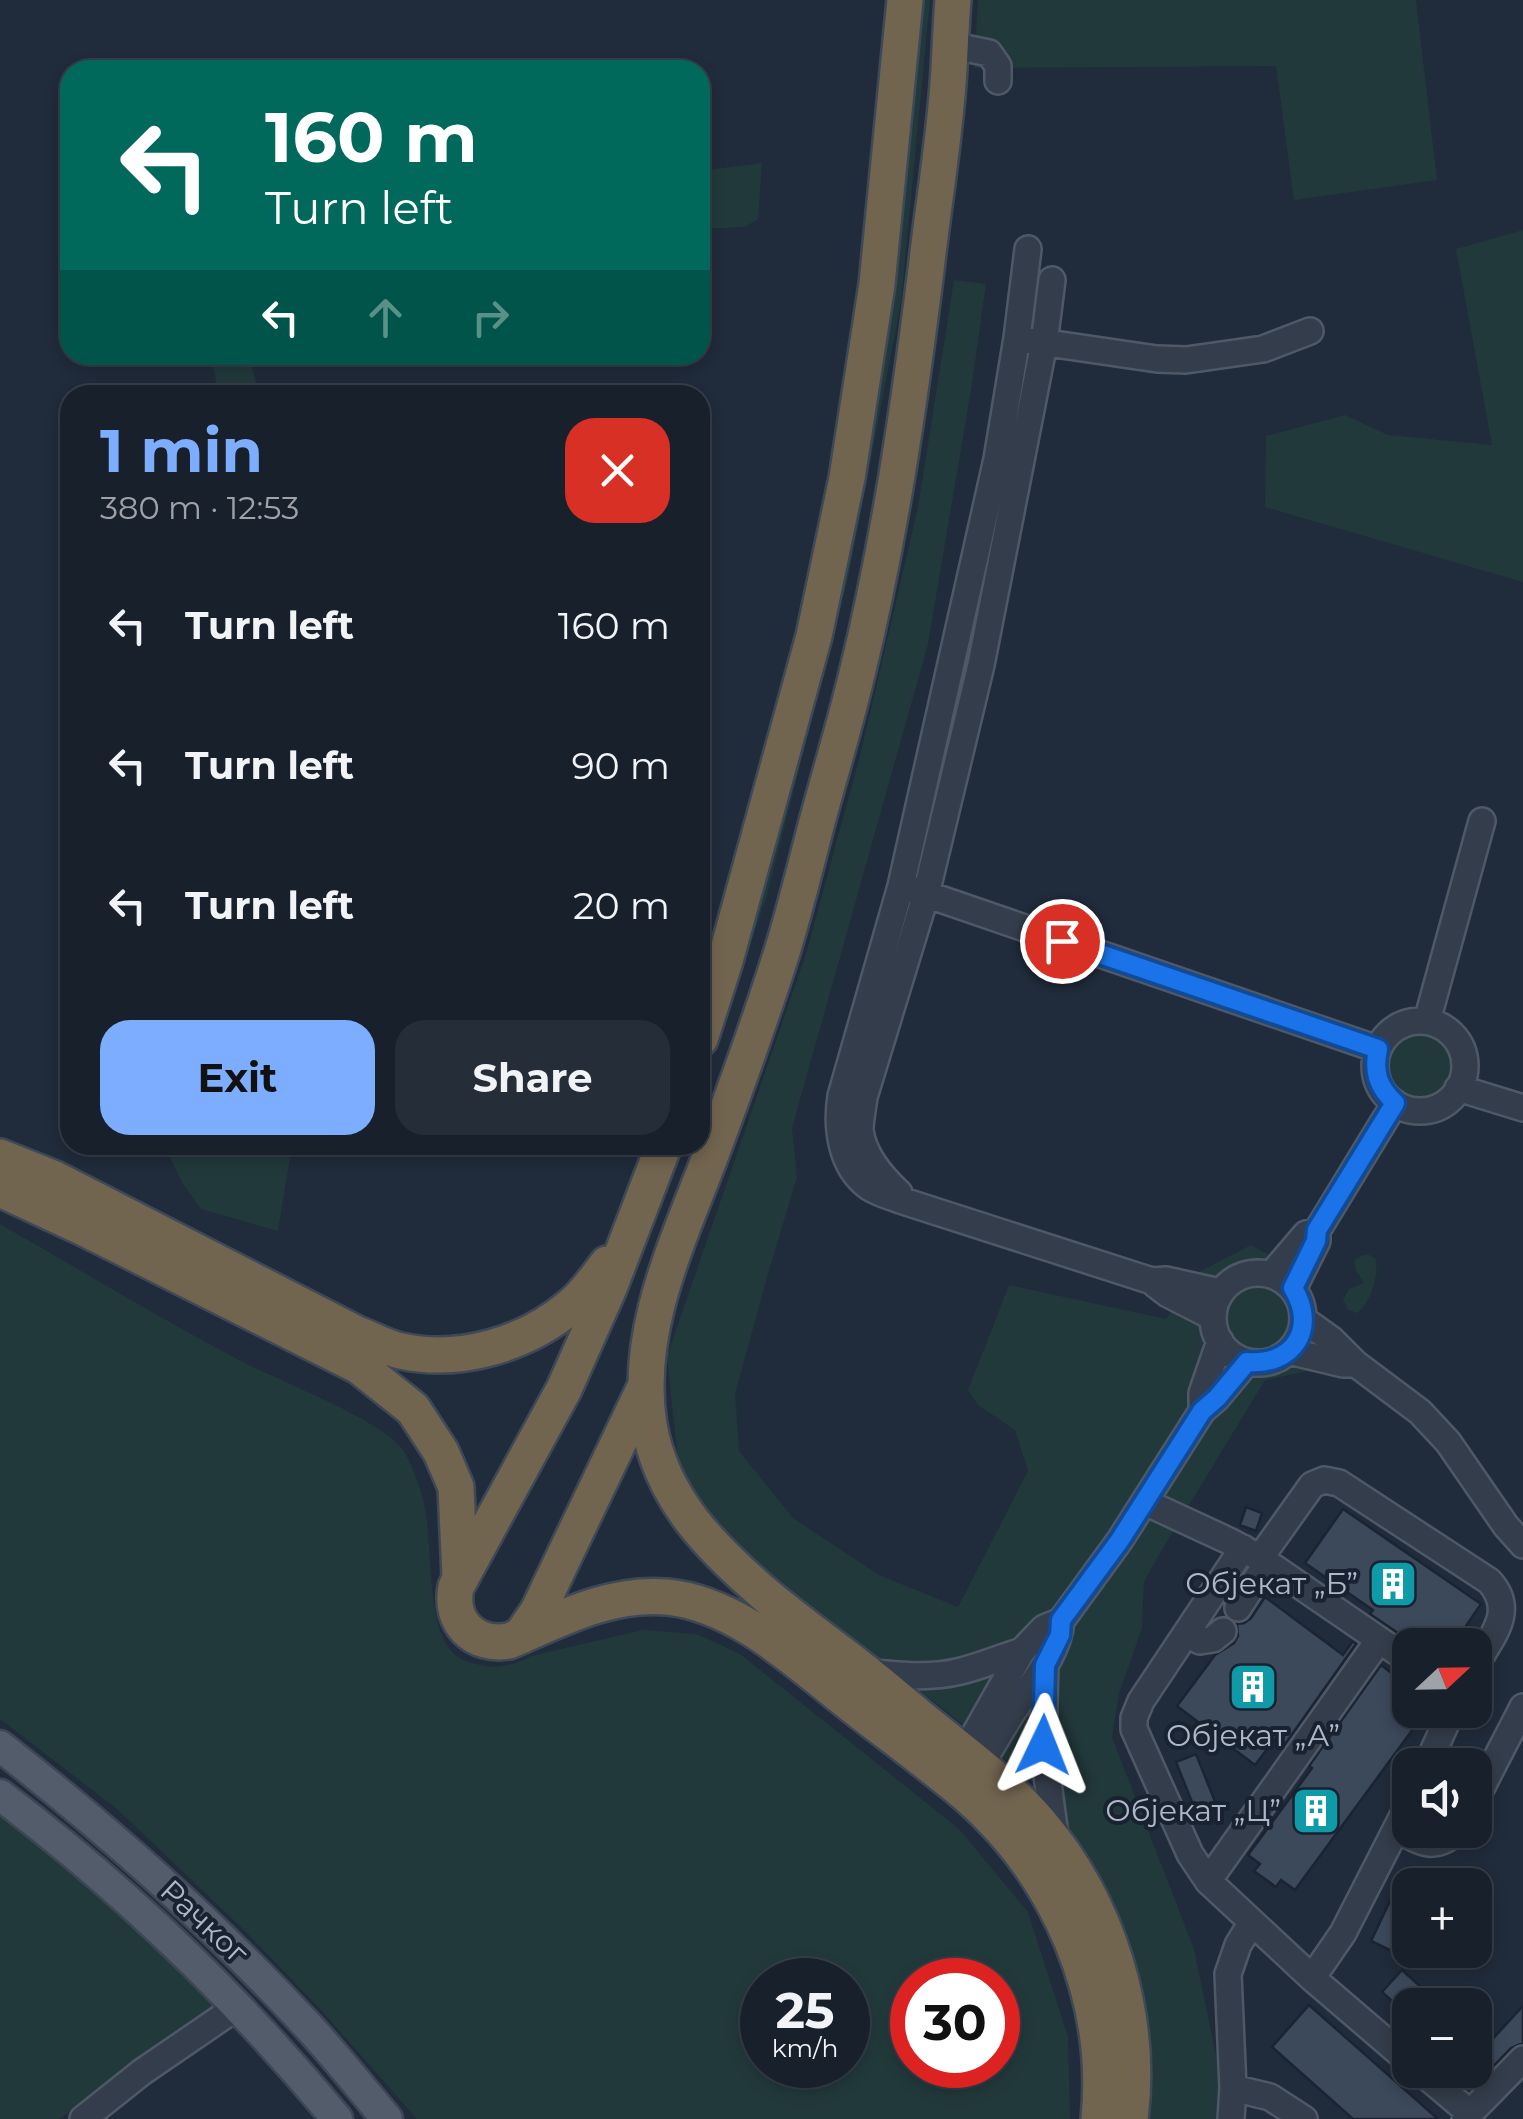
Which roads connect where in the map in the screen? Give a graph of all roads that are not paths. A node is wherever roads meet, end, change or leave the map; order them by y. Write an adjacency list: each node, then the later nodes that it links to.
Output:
1 (905, 0): 12 (highway)
2 (953, 0): 3 (highway)
3 (950, 44): 4 (street); 30 (highway)
4 (998, 80)
5 (1028, 249): 8 (street)
6 (1052, 280): 9 (street)
7 (1310, 331): 9 (street)
8 (1017, 338): 9 (street); 11 (street)
9 (1044, 343): 11 (street)
10 (1482, 822): 13 (street)
11 (914, 890): 14 (street); 22 (street)
12 (710, 1009)
13 (1427, 1021): 14 (street); 15 (street)
14 (1378, 1049): 16 (street)
15 (1458, 1088): 16 (street); 17 (street)
16 (1395, 1103): 23 (street)
17 (1523, 1108)
18 (660, 1155): 21 (highway)
19 (0, 1157): 21 (highway)
20 (0, 1190): 35 (highway)
21 (634, 1227): 35 (highway)
22 (1152, 1281): 24 (street); 26 (street)
23 (1282, 1282): 24 (street); 25 (street)
24 (1220, 1292): 26 (street)
25 (1304, 1320): 27 (street); 29 (street)
26 (1216, 1329): 28 (street); 31 (street)
27 (1289, 1352): 28 (street); 29 (street)
28 (1247, 1362): 31 (street)
29 (1356, 1364): 33 (street)
30 (646, 1385): 40 (highway); 46 (highway)
31 (1202, 1411): 32 (street)
32 (1145, 1502): 34 (street); 37 (street)
33 (1523, 1545)
34 (1257, 1557): 36 (street); 39 (street); 41 (street); 42 (street)
35 (460, 1578): 40 (highway)
36 (1238, 1608)
37 (1061, 1620): 44 (street); 45 (street)
38 (1222, 1631): 39 (street)
39 (1187, 1634): 54 (street)
40 (520, 1636): 50 (highway)
41 (1492, 1636)
42 (1379, 1640): 43 (street); 54 (street)
43 (1392, 1649)
44 (1022, 1651): 46 (street); 50 (street)
45 (1045, 1665): 50 (street); 53 (street)
46 (866, 1672): 50 (highway)
47 (1523, 1708): 49 (street)
48 (0, 1746): 65 (main road, Рачког)
49 (1492, 1767)
50 (965, 1774): 53 (highway); 66 (highway)
51 (0, 1795): 57 (main road, Рачког)
52 (1392, 1839): 56 (street)
53 (1056, 1843): 67 (highway)
54 (1208, 1881): 55 (street)
55 (1252, 1922): 56 (street); 60 (street)
56 (1312, 1978): 58 (street)
57 (236, 2007): 63 (street); 64 (main road, Рачког)
58 (1392, 2047)
59 (1523, 2059): 62 (street)
60 (1233, 2088): 68 (street); 69 (street)
61 (1438, 2088): 62 (street)
62 (1468, 2116)
63 (83, 2119)
64 (337, 2119)
65 (387, 2119)
66 (1098, 2119)
67 (1130, 2119)
68 (1231, 2119)
69 (1304, 2119)

